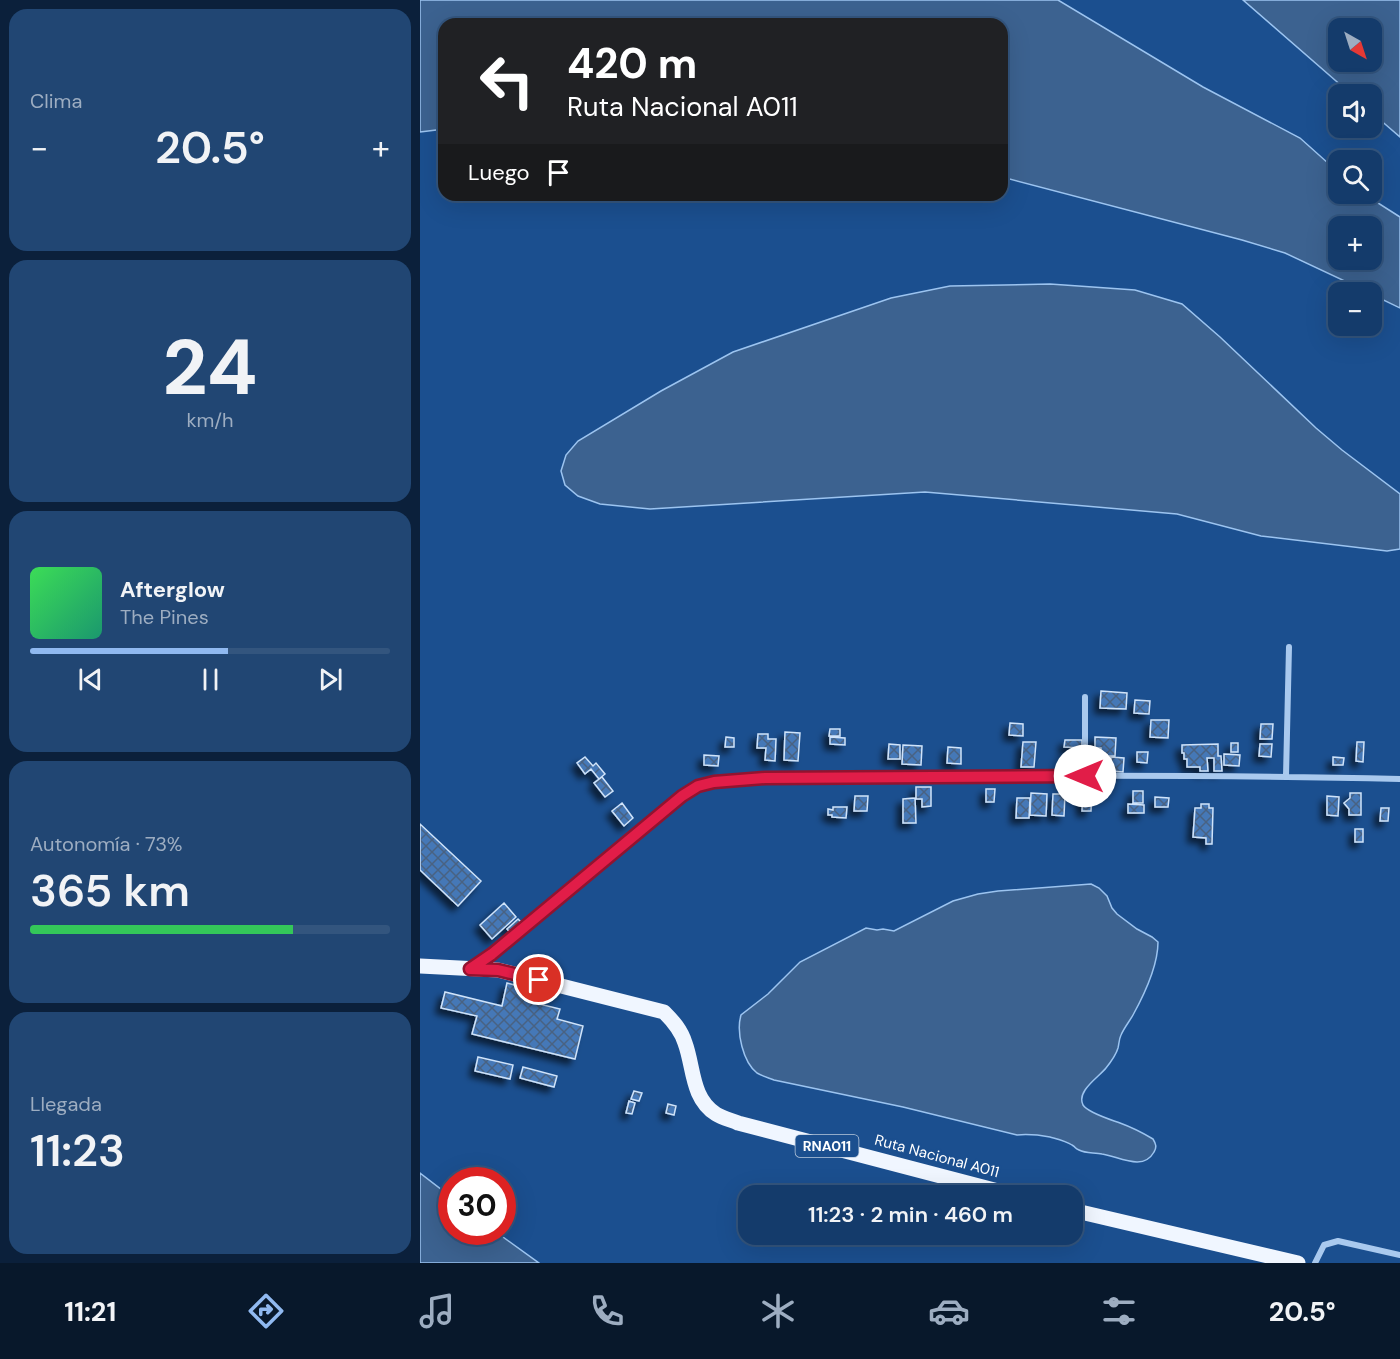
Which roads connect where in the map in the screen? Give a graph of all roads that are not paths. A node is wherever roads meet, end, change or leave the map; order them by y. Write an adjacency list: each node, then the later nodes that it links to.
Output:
1 (1288, 647): 4 (street)
2 (1085, 697): 3 (street)
3 (1085, 776): 4 (street); 7 (street)
4 (1286, 776): 5 (street)
5 (1400, 779)
6 (420, 966): 7 (main road, Ruta Nacional A011 / RNA011)
7 (470, 969): 8 (main road, Ruta Nacional A011 / RNA011)
8 (975, 1185)
9 (1083, 1213): 11 (main road)
10 (1400, 1255): 12 (street)
11 (1298, 1263)
12 (1315, 1263)

